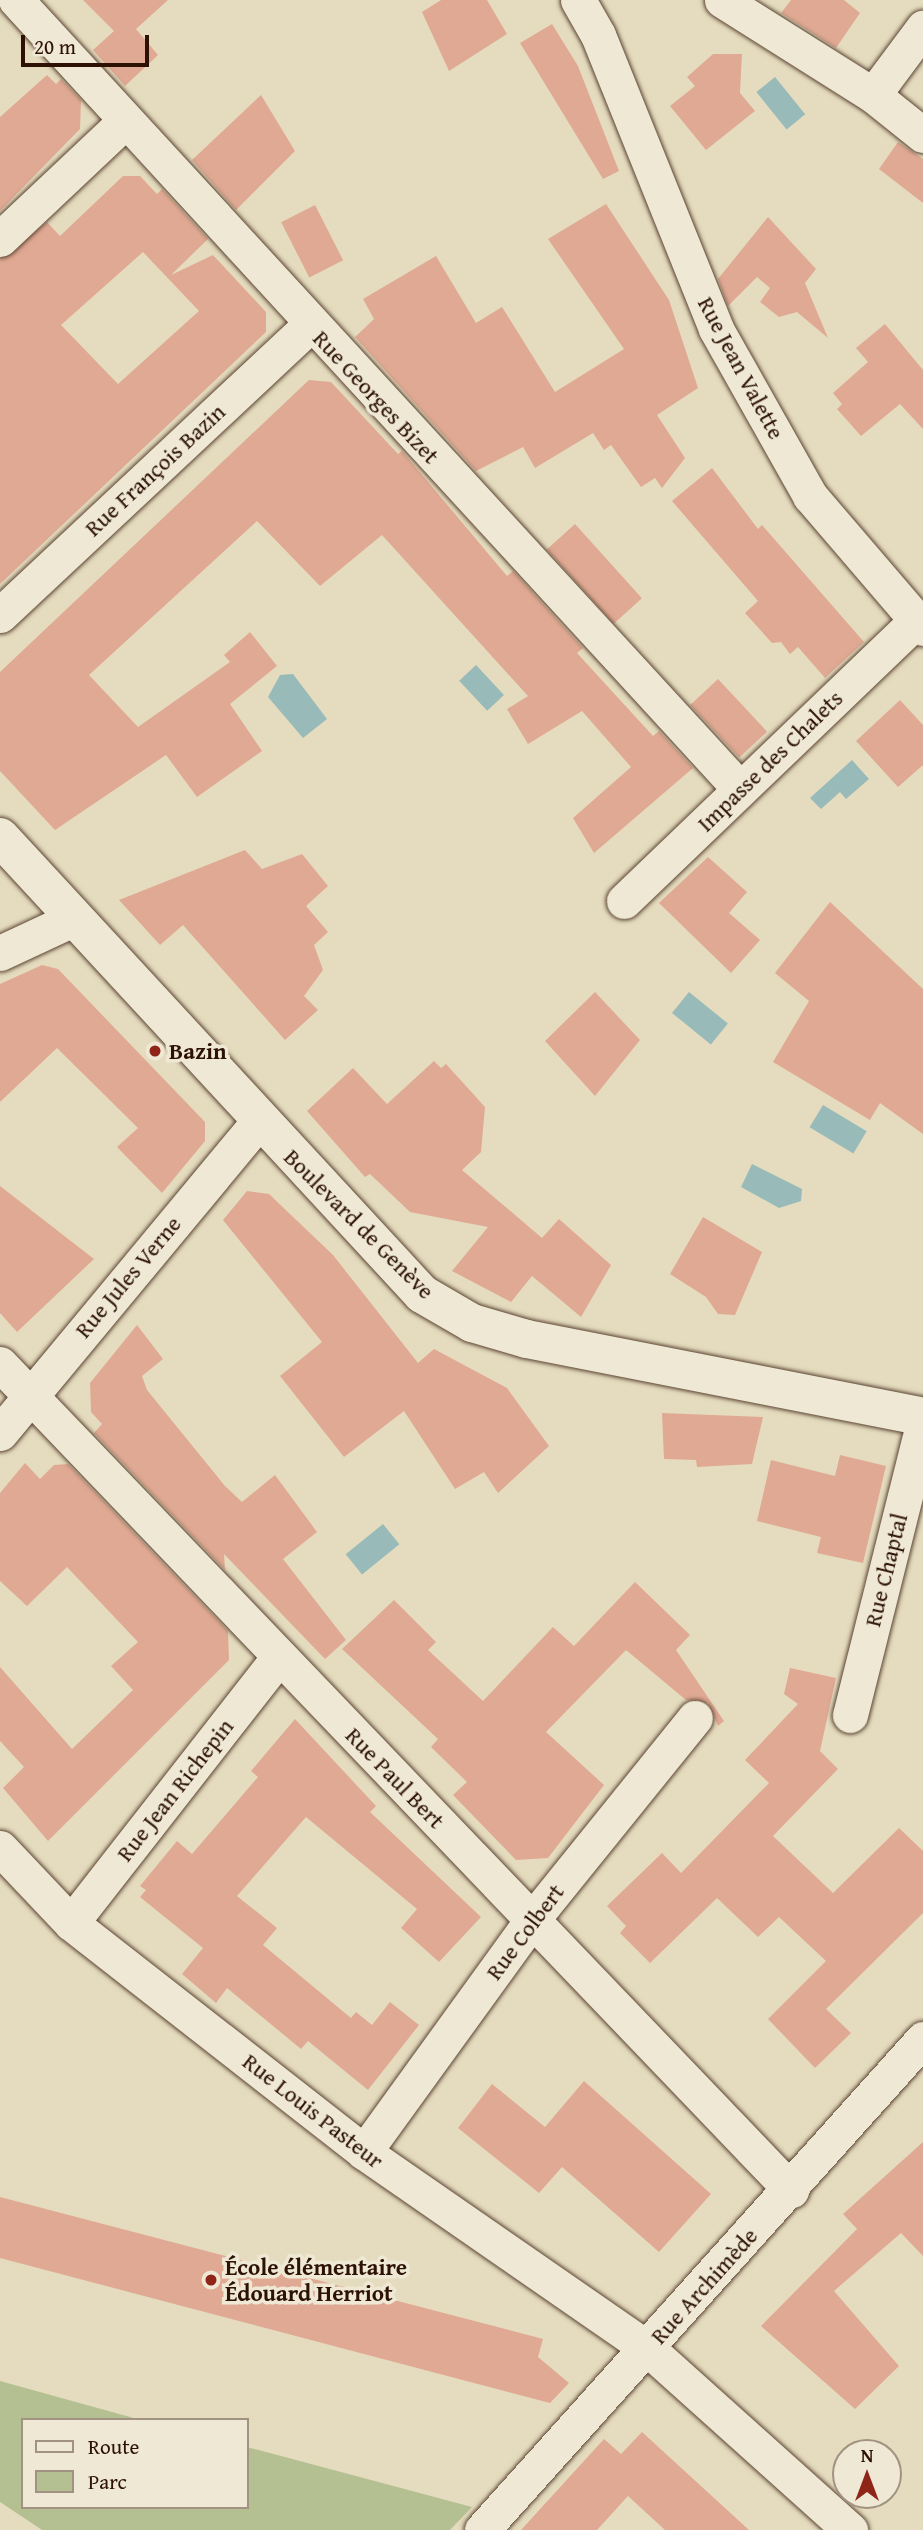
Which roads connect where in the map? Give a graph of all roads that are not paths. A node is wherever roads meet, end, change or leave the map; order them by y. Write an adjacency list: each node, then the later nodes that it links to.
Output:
1 (16, 0): 6 (street, Rue Georges Bizet)
2 (578, 0): 11 (street, Rue Jean Valette)
3 (722, 0): 5 (street)
4 (923, 28): 5 (street)
5 (873, 95): 7 (street)
6 (125, 121): 8 (street); 9 (street, Rue Georges Bizet)
7 (923, 135)
8 (0, 239)
9 (310, 325): 10 (street, Rue François Bazin); 12 (street, Rue Georges Bizet)
10 (0, 615)
11 (919, 625): 12 (street, Impasse des Chalets)
12 (740, 789): 14 (street, Impasse des Chalets)
13 (0, 837): 15 (street, Boulevard de Genève)
14 (624, 901)
15 (73, 919): 16 (street); 17 (street, Boulevard de Genève)
16 (0, 953)
17 (258, 1122): 19 (street, Rue Jules Verne); 20 (street, Boulevard de Genève)
18 (0, 1364): 19 (street, Rue Paul Bert)
19 (29, 1395): 22 (street, Rue Jules Verne); 23 (street, Rue Paul Bert)
20 (923, 1417)
21 (923, 1425): 24 (street, Rue Chaptal)
22 (0, 1433)
23 (279, 1657): 27 (street, Rue Paul Bert); 28 (street, Rue Jean Richepin)
24 (850, 1715)
25 (695, 1718): 27 (street, Rue Colbert)
26 (0, 1847): 28 (street, Rue Louis Pasteur)
27 (531, 1921): 30 (street, Rue Colbert); 31 (street, Rue Paul Bert)
28 (71, 1923): 30 (street, Rue Louis Pasteur)
29 (923, 2039): 31 (street, Rue Archimède)
30 (364, 2152): 32 (street, Rue Louis Pasteur)
31 (791, 2190): 32 (street, Rue Archimède)
32 (646, 2348): 33 (street, Rue Archimède); 34 (street, Rue Louis Pasteur)
33 (482, 2530)
34 (850, 2530)

